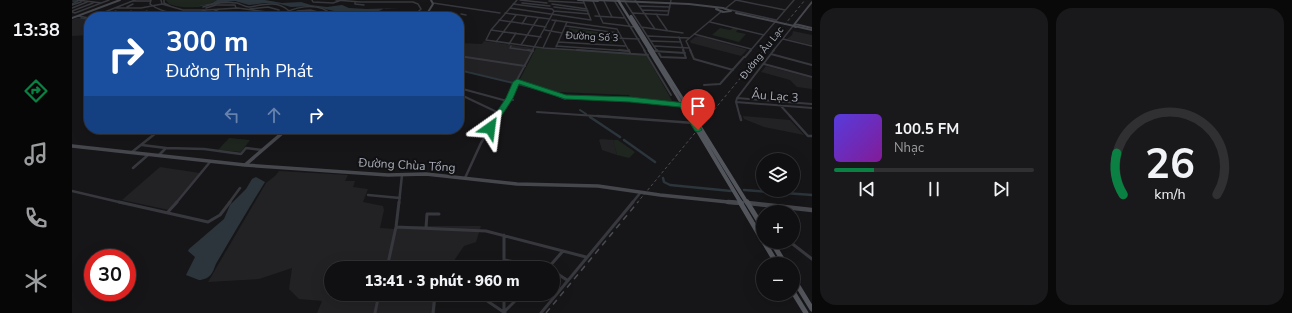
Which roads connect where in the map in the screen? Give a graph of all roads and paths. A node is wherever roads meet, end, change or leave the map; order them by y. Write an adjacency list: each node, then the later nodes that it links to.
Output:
1 (77, 0): 20 (street)
2 (85, 0): 20 (street)
3 (108, 0): 37 (street)
4 (116, 0): 88 (street)
5 (120, 0): 89 (street)
6 (134, 0): 21 (street); 58 (street)
7 (161, 0): 44 (street)
8 (164, 0): 72 (street)
9 (312, 0): 11 (street)
10 (336, 0): 11 (street)
11 (340, 0): 34 (street)
12 (431, 0): 38 (street)
13 (517, 0): 45 (street)
14 (520, 0): 24 (street); 25 (street)
15 (578, 0): 35 (street)
16 (596, 0): 28 (street); 29 (street); 35 (street); 125 (street)
17 (672, 0): 42 (street)
18 (736, 0): 65 (street); 78 (street)
19 (794, 0): 78 (street)
20 (82, 1): 32 (street); 48 (street)
21 (150, 1): 49 (street)
22 (362, 1): 23 (street); 34 (street)
23 (373, 1): 100 (street)
24 (524, 1): 39 (street); 40 (street)
25 (546, 1): 26 (street); 40 (street); 46 (street)
26 (560, 1): 27 (street); 52 (street)
27 (568, 1): 41 (street); 56 (street)
28 (604, 1): 29 (street); 126 (street)
29 (620, 1): 30 (street); 108 (street); 130 (street); 147 (main road); 148 (main road)
30 (636, 1): 31 (street); 53 (street)
31 (647, 1): 42 (street)
32 (89, 2): 33 (street); 48 (street)
33 (96, 2): 37 (street); 87 (street)
34 (356, 2): 47 (street)
35 (584, 2): 41 (street); 64 (street)
36 (812, 2): 143 (street, Đường Âu Lạc)
37 (102, 3): 87 (street)
38 (433, 3): 101 (street); 102 (street)
39 (522, 3): 50 (street); 51 (street)
40 (547, 3): 51 (street)
41 (576, 3): 63 (street)
42 (671, 3): 57 (street); 71 (street)
43 (133, 4): 59 (street)
44 (162, 4): 49 (street); 80 (street)
45 (512, 4): 50 (street); 61 (street)
46 (552, 4): 52 (street); 55 (street)
47 (364, 5)
48 (72, 6)
49 (151, 6): 59 (street); 79 (street)
50 (520, 6): 70 (street); 75 (street)
51 (550, 6): 70 (street)
52 (562, 6): 56 (street)
53 (639, 6): 57 (street); 77 (street)
54 (203, 7): 74 (street)
55 (554, 7): 83 (street); 114 (street)
56 (570, 7): 63 (street)
57 (670, 7): 84 (street)
58 (116, 8): 59 (street); 90 (street)
59 (126, 8)
60 (236, 8): 66 (street); 67 (street); 68 (street)
61 (509, 8): 75 (street); 105 (street)
62 (528, 8): 82 (street)
63 (579, 8): 64 (street)
64 (587, 8): 114 (street)
65 (726, 8): 71 (street); 86 (street)
66 (206, 9): 67 (street); 72 (street); 92 (street)
67 (220, 9): 93 (street)
68 (250, 9): 73 (street); 94 (street)
69 (537, 9): 103 (street)
70 (552, 9): 83 (street)
71 (717, 9): 85 (street)
72 (194, 10): 80 (street)
73 (279, 10)
74 (288, 10): 95 (street); 97 (street)
75 (519, 10): 82 (street); 110 (street)
76 (544, 10): 106 (street)
77 (642, 10): 84 (street); 115 (street)
78 (786, 10): 136 (street)
79 (163, 11): 91 (street)
80 (191, 11)
81 (297, 11): 96 (street)
82 (527, 11): 103 (street); 111 (street)
83 (555, 11): 112 (street); 114 (street)
84 (669, 11): 116 (street)
85 (722, 11): 86 (street); 139 (street)
86 (730, 11): 136 (street); 152 (street, bridge)
87 (72, 12)
88 (86, 12)
89 (88, 12)
90 (105, 12)
91 (168, 12)
92 (200, 12)
93 (215, 12)
94 (273, 12)
95 (285, 12)
96 (320, 12)
97 (328, 12)
98 (340, 12): 99 (street)
99 (353, 12)
100 (418, 12)
101 (428, 12)
102 (500, 12)
103 (535, 12): 106 (street); 117 (street)
104 (84, 13): 122 (street)
105 (505, 13): 110 (street); 132 (street)
106 (542, 13): 112 (street); 120 (street)
107 (563, 13): 124 (street)
108 (633, 13): 115 (street); 149 (street)
109 (84, 14): 118 (street)
110 (516, 14): 119 (street); 137 (street)
111 (525, 14)
112 (552, 14): 124 (street); 131 (street)
113 (571, 14): 128 (street)
114 (589, 14): 135 (street); 135 (street)
115 (645, 14): 116 (street); 151 (street)
116 (656, 14): 156 (street)
117 (533, 15)
118 (78, 16): 122 (street); 123 (street)
119 (527, 16): 127 (street); 140 (street)
120 (541, 16)
121 (595, 16): 125 (street)
122 (73, 17)
123 (84, 17)
124 (561, 17): 128 (street)
125 (601, 17): 126 (street); 145 (street)
126 (612, 17): 130 (street)
127 (538, 18): 131 (street); 141 (street)
128 (570, 18): 129 (street)
129 (579, 18): 134 (street); 135 (street)
130 (625, 18): 145 (street)
131 (551, 19): 133 (street); 146 (street)
132 (499, 20): 137 (street); 153 (street)
133 (556, 20): 138 (street); 155 (street)
134 (578, 21)
135 (587, 21)
136 (776, 21): 164 (street)
137 (510, 22): 140 (street); 157 (street)
138 (567, 22): 142 (street); 144 (street)
139 (709, 22): 162 (street); 164 (street)
140 (522, 24): 141 (street)
141 (533, 25): 146 (street); 163 (street)
142 (589, 25): 150 (street); 160 (street)
143 (794, 25): 152 (street); 172 (street, Đường Âu Lạc)
144 (566, 26): 150 (street); 159 (street)
145 (630, 26): 147 (street); 171 (street)
146 (546, 27): 166 (street)
147 (634, 27): 148 (street); 171 (main road)
148 (638, 27): 149 (street); 192 (main road)
149 (642, 27): 151 (street); 165 (street)
150 (588, 29): 160 (street)
151 (655, 29): 156 (street)
152 (812, 29)
153 (491, 30): 157 (street); 174 (street)
154 (546, 30): 155 (street)
155 (551, 31): 159 (street); 185 (street)
156 (668, 31): 161 (street)
157 (504, 32): 158 (street); 174 (street)
158 (516, 33): 163 (street); 178 (street)
159 (562, 33): 175 (street)
160 (619, 33): 169 (street)
161 (683, 33)
162 (694, 34): 170 (street); 189 (street)
163 (528, 35): 166 (street); 179 (street)
164 (764, 35): 189 (street)
165 (648, 36): 167 (street); 173 (street)
166 (541, 37): 184 (street)
167 (679, 37): 170 (street); 176 (street)
168 (611, 38): 169 (street)
169 (622, 38): 171 (street); 180 (street)
170 (689, 38): 187 (street)
171 (640, 39): 197 (street); 203 (main road)
172 (783, 39): 182 (street); 196 (street, Đường Âu Lạc)
173 (651, 41): 176 (street); 181 (street)
174 (496, 42): 178 (street)
175 (558, 42): 177 (street, Đường Số 3); 186 (street)
176 (681, 42): 183 (street)
177 (588, 44): 180 (street, Đường Số 3); 188 (street)
178 (510, 45): 179 (street); 190 (street)
179 (521, 46): 184 (street)
180 (626, 46): 191 (street)
181 (654, 46): 183 (street); 193 (street)
182 (812, 46)
183 (683, 47): 187 (street); 194 (street)
184 (535, 48): 185 (street); 190 (street)
185 (543, 48): 186 (street)
186 (556, 48): 188 (street); 195 (street)
187 (689, 48): 202 (street)
188 (590, 49): 191 (street)
189 (751, 49): 202 (street)
190 (533, 51): 201 (street)
191 (628, 51): 195 (street)
192 (653, 51): 193 (street); 204 (main road)
193 (658, 51): 194 (street); 194 (street)
194 (685, 52)
195 (630, 54): 197 (street)
196 (771, 54): 199 (street, Đường Âu Lạc); 200 (street)
197 (648, 55): 203 (street)
198 (464, 57): 201 (street)
199 (764, 64): 205 (street); 213 (street, Đường Âu Lạc)
200 (812, 65)
201 (525, 66): 206 (street)
202 (733, 70): 207 (street)
203 (662, 74): 204 (main road); 209 (street); 210 (main road)
204 (669, 76): 211 (main road)
205 (812, 77)
206 (516, 82): 214 (street); 218 (street)
207 (704, 85)
208 (464, 89): 214 (street)
209 (671, 95)
210 (676, 95): 211 (main road); 218 (main road)
211 (681, 95): 224 (main road)
212 (464, 96): 222 (street)
213 (737, 98): 216 (street, Đường Âu Lạc); 217 (street, Âu Lạc 3)
214 (508, 100): 215 (street); 222 (street)
215 (513, 100)
216 (736, 102): 219 (street, Âu Lạc 3); 223 (street)
217 (812, 104)
218 (682, 105): 224 (main road)
219 (779, 105): 220 (street, Âu Lạc 3); 227 (street)
220 (812, 108)
221 (537, 112): 224 (street)
222 (499, 113): 239 (street)
223 (741, 120)
224 (696, 123): 245 (main road); 246 (main road)
225 (155, 134): 228 (street)
226 (281, 134): 231 (street)
227 (812, 136)
228 (142, 145): 230 (street); 232 (street)
229 (72, 146): 232 (street, Đường Chùa Tổng)
230 (166, 148): 231 (street); 234 (street)
231 (263, 150): 236 (street)
232 (132, 153): 233 (street, Đường Chùa Tổng)
233 (148, 155): 234 (street, Đường Chùa Tổng); 237 (street)
234 (158, 156): 235 (street, Đường Chùa Tổng)
235 (210, 162): 236 (street, Đường Chùa Tổng); 248 (street)
236 (245, 165): 238 (street, Đường Chùa Tổng)
237 (132, 168)
238 (402, 175): 239 (street, Đường Chùa Tổng); 244 (street)
239 (465, 178): 242 (street, Đường Chùa Tổng)
240 (240, 188): 248 (street)
241 (72, 191): 248 (street)
242 (642, 192): 245 (street, Đường Chùa Tổng); 257 (street)
243 (368, 195): 244 (street)
244 (400, 198): 251 (street)
245 (741, 203): 246 (street, Đường Chùa Tổng); 253 (main road)
246 (749, 203): 247 (street, Đường Chùa Tổng); 250 (main road)
247 (812, 210)
248 (167, 213)
249 (439, 214): 252 (street)
250 (755, 215)
251 (396, 227): 252 (street); 260 (street)
252 (426, 228): 254 (street)
253 (756, 229)
254 (504, 235): 256 (street); 259 (street)
255 (799, 249): 258 (street)
256 (562, 251): 257 (street); 262 (street)
257 (586, 257): 264 (street)
258 (812, 259)
259 (504, 260): 261 (street)
260 (389, 261)
261 (510, 261)
262 (554, 261)
263 (560, 276): 264 (street)
264 (567, 280): 276 (street)
265 (800, 289): 272 (main road)
266 (378, 301): 273 (street)
267 (435, 301): 274 (street)
268 (488, 301): 275 (street)
269 (504, 301): 275 (street)
270 (516, 301): 275 (street)
271 (799, 301): 277 (main road)
272 (812, 309)
273 (375, 313)
274 (433, 313)
275 (505, 313)
276 (541, 313)
277 (806, 313)

